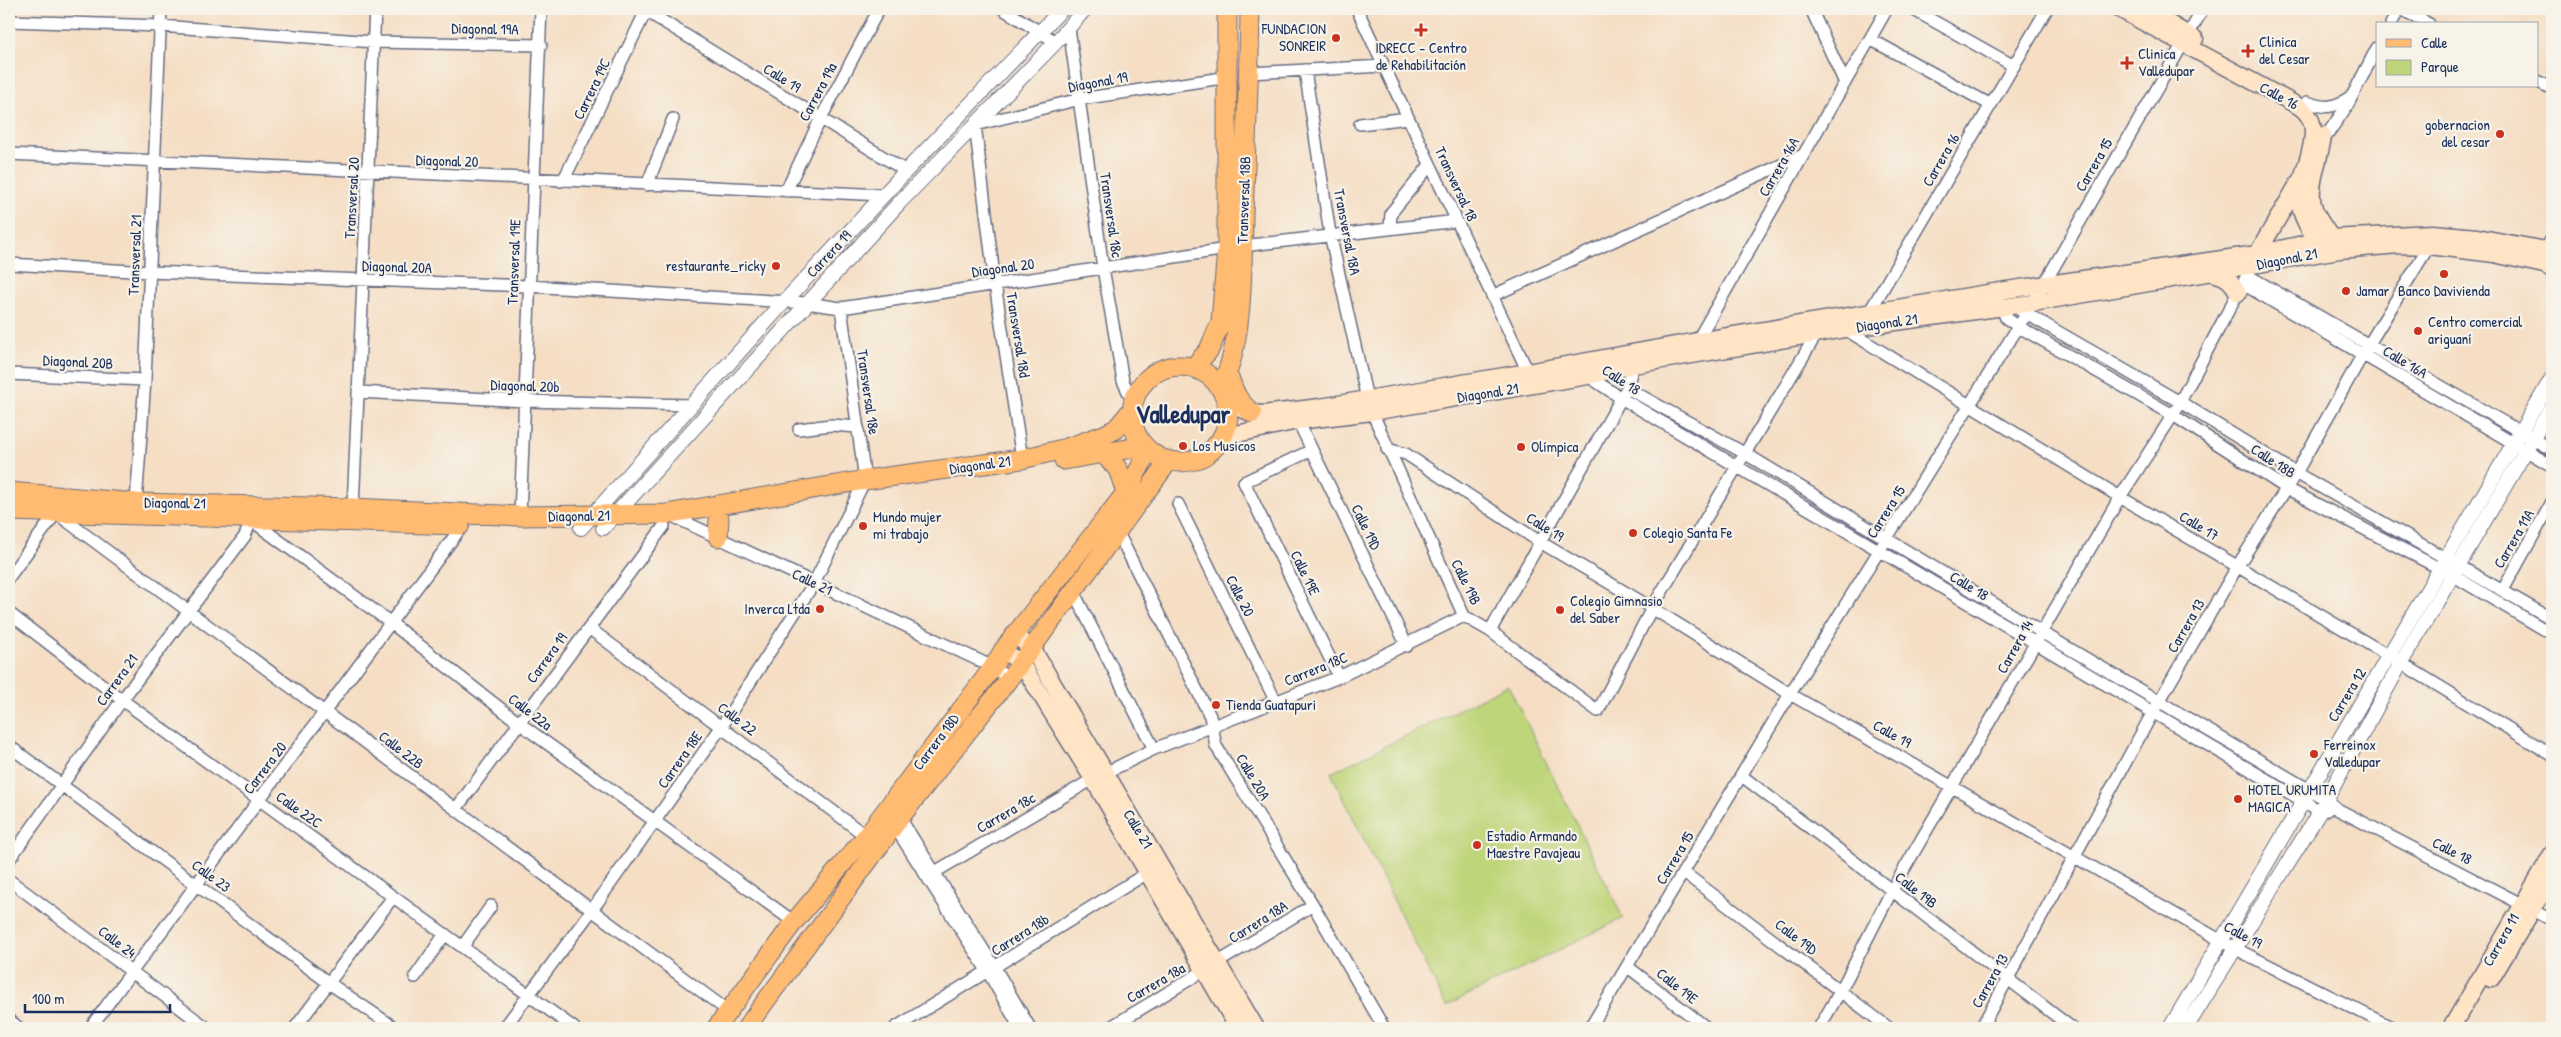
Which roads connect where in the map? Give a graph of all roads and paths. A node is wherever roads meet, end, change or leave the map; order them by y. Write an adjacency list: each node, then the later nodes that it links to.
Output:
1 (161, 9): 23 (street, Transversal 21)
2 (376, 9): 28 (street, Transversal 20)
3 (541, 9): 30 (street, Transversal 19E)
4 (646, 9): 46 (street, Calle 19); 58 (street, Carrera 19C)
5 (879, 9): 46 (street, Carrera 19a)
6 (1003, 9): 25 (street)
7 (1062, 9): 25 (street, Carrera 19)
8 (1086, 9): 24 (street, Carrera 19)
9 (1227, 9): 36 (highway, Transversal 18B)
10 (1250, 9): 35 (highway, Transversal 18B)
11 (1357, 9): 32 (street, Transversal 18)
12 (1811, 9): 37 (street)
13 (1887, 9): 27 (street, Carrera 16A)
14 (1912, 9): 33 (street)
15 (2047, 9): 33 (street, Carrera 16)
16 (2119, 9): 26 (main road, Calle 16)
17 (2145, 9): 26 (main road, Calle 16)
18 (2203, 9): 26 (street, Carrera 15)
19 (2400, 9): 21 (street); 22 (street)
20 (9, 21): 23 (street, Diagonal 19A)
21 (2392, 22)
22 (2425, 22)
23 (160, 26): 28 (street, Diagonal 19A); 52 (street, Transversal 21)
24 (1069, 28): 29 (street, Carrera 19); 41 (street, Transversal 18c)
25 (1040, 33): 29 (street); 54 (street, Carrera 19)
26 (2184, 39): 42 (main road, Calle 16); 57 (main road, Calle 16); 77 (street, Carrera 15)
27 (1870, 40): 37 (street, Carrera 16A); 43 (street)
28 (374, 42): 30 (street, Diagonal 19A); 55 (street, Transversal 20)
29 (1056, 42): 48 (street, Carrera 19)
30 (541, 45): 56 (street, Transversal 19E)
31 (2376, 50): 40 (street)
32 (1384, 66): 34 (street); 44 (street, Transversal 18)
33 (2014, 66): 43 (street, Carrera 16)
34 (1305, 70): 35 (street); 64 (street, Transversal 18A)
35 (1249, 73): 67 (highway, Transversal 18B)
36 (1229, 77): 41 (street, Diagonal 19); 67 (highway, Transversal 18B)
37 (1845, 82): 51 (street, Carrera 16A)
38 (2538, 82): 39 (street)
39 (2552, 89)
40 (2350, 97): 42 (street); 49 (street)
41 (1080, 100): 48 (street, Diagonal 19); 70 (street, Transversal 18c)
42 (2307, 102): 49 (main road, Calle 16)
43 (1991, 105): 84 (street, Carrera 16)
44 (1408, 118): 47 (street); 53 (street, Transversal 18)
45 (673, 120): 59 (street)
46 (820, 120): 54 (street, Calle 19); 60 (street, Carrera 19a)
47 (1360, 124)
48 (975, 126): 76 (street, Transversal 18d); 82 (street, Carrera 19)
49 (2322, 142): 65 (main road, Calle 16)
50 (9, 154): 52 (street, Diagonal 20)
51 (1803, 155): 79 (street); 86 (street, Carrera 16A)
52 (154, 160): 55 (street, Diagonal 20); 72 (street, Transversal 21)
53 (1430, 165): 62 (street, Transversal 18); 63 (street)
54 (906, 170): 61 (street, Carrera 19)
55 (368, 172): 56 (street, Diagonal 20); 75 (street, Transversal 20)
56 (533, 179): 58 (street, Diagonal 20); 78 (street, Transversal 19E)
57 (2301, 180): 65 (main road, Calle 16); 74 (main road)
58 (561, 181): 59 (street, Diagonal 20)
59 (647, 185): 60 (street, Diagonal 20)
60 (786, 191): 61 (street, Diagonal 20)
61 (884, 195): 80 (street, Carrera 19)
62 (1457, 221): 63 (street, Diagonal 20); 79 (street, Transversal 18)
63 (1390, 228): 64 (street, Diagonal 20)
64 (1330, 234): 67 (street, Diagonal 20); 102 (street, Transversal 18A)
65 (2328, 245): 66 (main road, Diagonal 21); 68 (main road, Diagonal 21); 74 (main road, Diagonal 21)
66 (2429, 246): 71 (main road, Diagonal 21); 87 (street, Carrera 13)
67 (1234, 247): 70 (street, Diagonal 20); 88 (highway, Transversal 18B); 90 (highway, Transversal 18B)
68 (2550, 247)
69 (9, 264): 72 (street, Diagonal 20A)
70 (1103, 268): 76 (street, Diagonal 20); 104 (street, Transversal 18c)
71 (2552, 270)
72 (150, 272): 75 (street, Diagonal 20A); 95 (street, Transversal 21)
73 (2212, 273): 74 (main road, Diagonal 21); 74 (main road); 81 (main road, Diagonal 21)
74 (2247, 274): 77 (main road, Diagonal 21); 87 (street, Calle 16A); 100 (street, Carrera 14)
75 (364, 280): 78 (street, Diagonal 20A); 96 (street, Transversal 20)
76 (995, 284): 83 (street, Diagonal 20); 120 (street, Transversal 18d)
77 (2042, 285): 81 (main road, Diagonal 21); 81 (street, Carrera 15)
78 (528, 286): 80 (street, Diagonal 20A); 99 (street, Transversal 19E)
79 (1492, 296): 91 (street, Transversal 18)
80 (784, 302): 82 (street, Diagonal 20); 101 (street, Carrera 19)
81 (2013, 302): 84 (main road, Diagonal 21); 85 (street, Carrera 15); 85 (street, Calle 18B); 100 (street, Calle 18B)
82 (806, 303): 83 (street, Diagonal 20); 139 (street, Carrera 19)
83 (841, 308): 109 (street, Transversal 18e)
84 (1841, 324): 86 (main road, Diagonal 21); 89 (main road, Diagonal 21); 103 (street, Calle 17); 119 (street, Carrera 16)
85 (2019, 327): 103 (street, Carrera 15); 107 (street, Calle 18B)
86 (1697, 341): 91 (main road, Diagonal 21)
87 (2366, 349): 112 (street, Calle 16A); 124 (street, Carrera 13)
88 (1229, 364): 97 (highway, Transversal 18B); 106 (highway)
89 (1634, 365): 93 (main road, Diagonal 21); 98 (street)
90 (1193, 368): 97 (highway); 104 (highway)
91 (1528, 372): 102 (main road, Diagonal 21)
92 (9, 374): 95 (street, Diagonal 20B)
93 (1588, 376): 98 (street, Calle 18); 102 (main road, Diagonal 21)
94 (2552, 378): 112 (street, Carrera 12)
95 (145, 380): 131 (street, Transversal 21)
96 (359, 392): 99 (street, Diagonal 20b); 133 (street, Transversal 20)
97 (1222, 393): 106 (main road, Diagonal 21); 111 (highway)
98 (1624, 393): 119 (street, Calle 18); 122 (street, Calle 18); 144 (street)
99 (525, 401): 101 (street, Diagonal 20b); 136 (street, Transversal 19E)
100 (2180, 402): 107 (street, Carrera 14); 124 (street, Calle 18B)
101 (691, 405): 139 (street, Carrera 19)
102 (1369, 405): 106 (main road, Diagonal 21); 108 (main road, Diagonal 21); 115 (street, Calle 19B)
103 (1970, 405): 129 (street, Calle 17); 143 (street, Carrera 15)
104 (1133, 406): 114 (highway); 120 (highway, Diagonal 21)
105 (2552, 406): 113 (street, Carrera 12)
106 (1252, 413)
107 (2174, 415): 126 (street, Calle 18B); 129 (street, Carrera 14)
108 (1298, 421): 111 (main road, Diagonal 21); 116 (street, Calle 19D)
109 (858, 428): 110 (street); 125 (street, Transversal 18e)
110 (799, 429)
111 (1222, 437): 121 (highway)
112 (2517, 437): 113 (street, Calle 16A); 146 (street, Carrera 12)
113 (2530, 444): 117 (street, Calle 16A); 123 (street, Calle 16A); 149 (street, Carrera 12)
114 (1146, 449): 118 (highway, Diagonal 21); 121 (highway); 128 (main road, Carrera 18D)
115 (1387, 449): 144 (street, Calle 19); 157 (street, Calle 19B)
116 (1312, 450): 166 (street, Calle 19D); 172 (street, Calle 19E)
117 (2552, 450)
118 (1102, 452): 125 (highway, Diagonal 21); 128 (highway)
119 (1746, 454): 122 (street, Carrera 16); 143 (street, Calle 18)
120 (1022, 459): 125 (highway, Diagonal 21)
121 (1169, 461): 142 (main road, Carrera 18D)
122 (1737, 466): 145 (street, Calle 18); 154 (street, Carrera 16)
123 (2552, 466)
124 (2296, 473): 126 (street, Carrera 13); 146 (street, Calle 18B)
125 (861, 487): 138 (highway, Diagonal 21); 141 (highway, Diagonal 21); 151 (street, Carrera 18E)
126 (2286, 488): 147 (street, Carrera 13); 148 (street, Calle 18B)
127 (9, 492): 131 (highway, Diagonal 21)
128 (1126, 492): 164 (main road, Carrera 18D)
129 (2120, 497): 147 (street, Calle 17); 162 (street, Carrera 14)
130 (2552, 502): 152 (street, Carrera 11A)
131 (136, 503): 133 (highway, Diagonal 21)
132 (1178, 504): 176 (street, Calle 20)
133 (353, 508): 136 (highway, Diagonal 21)
134 (9, 510): 135 (highway, Diagonal 21)
135 (56, 513): 137 (highway, Diagonal 21); 150 (street); 155 (street, Calle 22B)
136 (520, 516): 139 (highway, Diagonal 21)
137 (251, 520): 140 (highway, Diagonal 21); 155 (street, Carrera 21); 159 (street, Calle 22a)
138 (665, 520): 139 (highway, Diagonal 21); 141 (highway, Diagonal 21); 160 (street, Carrera 19)
139 (598, 522): 140 (highway, Diagonal 21)
140 (463, 525): 159 (street, Carrera 20)
141 (719, 527): 151 (street, Calle 21)
142 (1117, 531): 153 (main road, Carrera 18D); 182 (street, Calle 20A)
143 (1887, 538): 145 (street, Carrera 15); 162 (street, Calle 18)
144 (1540, 542): 154 (street, Calle 19); 161 (street)
145 (1880, 550): 165 (street, Calle 18); 174 (street, Carrera 15)
146 (2446, 557): 148 (street, Carrera 12); 149 (street, Calle 18B)
147 (2238, 567): 169 (street, Calle 17); 177 (street, Carrera 13)
148 (2439, 570): 149 (street, Calle 18B); 169 (street, Carrera 12)
149 (2457, 571): 152 (street, Calle 18B); 163 (street, Calle 18B); 169 (street, Carrera 12)
150 (9, 577)
151 (814, 583): 171 (street, Calle 21); 181 (street, Carrera 18E)
152 (2503, 590): 158 (street, Calle 18B)
153 (1073, 591): 167 (main road, Carrera 18D); 184 (street)
154 (1652, 608): 174 (street, Calle 19); 178 (street, Carrera 16)
155 (187, 610): 175 (street, Carrera 21); 179 (street, Calle 22B)
156 (9, 613): 175 (street, Calle 22C)
157 (1464, 616): 161 (street, Calle 19B); 166 (street, Carrera 18C)
158 (2552, 619)
159 (391, 623): 179 (street, Carrera 20); 180 (street, Calle 22a)
160 (590, 628): 180 (street, Carrera 19); 181 (street, Calle 22)
161 (1490, 631): 178 (street, Calle 19B)
162 (2041, 632): 165 (street, Carrera 14); 177 (street, Calle 18)
163 (2552, 634)
164 (1014, 635): 167 (main road, Calle 21); 168 (main road, Carrera 18D)
165 (2035, 644): 177 (street, Calle 18); 189 (street, Carrera 14)
166 (1406, 646): 172 (street, Carrera 18C)
167 (1032, 648): 170 (main road, Carrera 18D); 186 (main road, Calle 21)
168 (1003, 650): 170 (main road, Calle 21); 171 (main road, Carrera 18D)
169 (2395, 660): 185 (street, Calle 17); 190 (street, Carrera 12); 192 (street, Carrera 12)
170 (1021, 663): 173 (main road, Carrera 18D); 186 (main road, Calle 21)
171 (993, 667): 173 (street, Calle 21); 196 (main road, Carrera 18D)
172 (1339, 677): 176 (street, Carrera 18C)
173 (1009, 679): 195 (main road, Carrera 18D)
174 (1790, 694): 187 (street, Carrera 15); 189 (street, Calle 19)
175 (122, 700): 188 (street, Carrera 21); 191 (street, Calle 22C)
176 (1276, 702): 182 (street, Carrera 18C)
177 (2156, 707): 190 (street, Calle 18); 198 (street, Carrera 13)
178 (1598, 711)
179 (324, 712): 191 (street, Carrera 20); 193 (street, Calle 22B)
180 (520, 723): 193 (street, Carrera 19); 194 (street, Calle 22a)
181 (722, 726): 194 (street, Carrera 18E); 196 (street, Calle 22)
182 (1211, 726): 184 (street, Carrera 18C); 208 (street, Calle 20A)
183 (9, 746): 188 (street, Calle 23)
184 (1154, 749): 186 (street, Carrera 18C)
185 (2552, 755)
186 (1099, 776): 200 (main road, Calle 21); 201 (street, Carrera 18c)
187 (1742, 776): 202 (street, Carrera 15); 206 (street, Calle 19B)
188 (61, 786): 199 (street, Carrera 21); 205 (street, Calle 23)
189 (1952, 786): 198 (street, Calle 19); 206 (street, Carrera 14)
190 (2306, 795): 192 (street, Calle 18); 215 (street, Carrera 12)
191 (259, 800): 205 (street, Carrera 20); 207 (street, Calle 22C)
192 (2322, 805): 210 (street, Calle 18); 217 (street, Carrera 12)
193 (456, 809): 211 (street, Calle 22B)
194 (655, 823): 211 (street, Carrera 18E); 213 (street, Calle 22a)
195 (898, 823): 201 (street); 220 (street); 237 (main road, Carrera 18D)
196 (866, 836): 213 (main road, Carrera 18D)
197 (2552, 854): 210 (main road, Carrera 11)
198 (2075, 857): 215 (street, Calle 19); 223 (street, Carrera 13)
199 (9, 860)
200 (1154, 869): 219 (main road, Calle 21); 220 (street, Carrera 18b)
201 (934, 872): 220 (street)
202 (1683, 872): 218 (street, Carrera 15); 225 (street, Calle 19D)
203 (2552, 877): 210 (main road, Carrera 11)
204 (9, 880): 221 (street, Calle 24)
205 (197, 884): 221 (street, Carrera 20); 224 (street, Calle 23)
206 (1892, 890): 223 (street, Calle 19B); 225 (street, Carrera 14)
207 (393, 897): 214 (street, Calle 22C); 224 (street)
208 (1313, 905): 219 (street, Carrera 18A); 244 (street, Calle 20A)
209 (491, 906): 216 (street)
210 (2527, 907): 212 (street, Calle 18); 254 (main road, Carrera 11); 255 (main road, Carrera 11)
211 (592, 910): 226 (street, Carrera 18E); 227 (street, Calle 22B)
212 (2552, 920)
213 (794, 922): 227 (main road, Carrera 18D)
214 (445, 934): 216 (street, Calle 22C); 222 (street)
215 (2221, 941): 217 (street, Calle 19); 251 (street, Carrera 12)
216 (463, 946): 226 (street, Calle 22C)
217 (2234, 948): 252 (street, Carrera 12); 253 (street, Calle 19)
218 (1628, 967): 245 (street, Carrera 15); 246 (street, Calle 19E)
219 (1211, 968): 241 (street, Carrera 18a); 242 (main road, Calle 21); 243 (main road, Calle 21)
220 (992, 970): 238 (street, Carrera 18b); 239 (street); 240 (street)
221 (132, 972): 230 (street, Carrera 20); 231 (street, Calle 24)
222 (415, 977)
223 (2008, 981): 249 (street, Carrera 13); 250 (street, Calle 19B)
224 (329, 983): 232 (street); 233 (street, Calle 23)
225 (1841, 990): 247 (street, Carrera 14); 248 (street, Calle 19D)
226 (528, 995): 234 (street, Carrera 18E); 235 (street, Calle 22C)
227 (728, 1011): 236 (main road, Carrera 18D)
228 (9, 1020): 229 (street)
229 (19, 1028)
230 (90, 1028)
231 (207, 1028)
232 (295, 1028)
233 (395, 1028)
234 (504, 1028)
235 (574, 1028)
236 (716, 1028)
237 (746, 1028)
238 (896, 1028)
239 (1020, 1028)
240 (1030, 1028)
241 (1109, 1028)
242 (1238, 1028)
243 (1256, 1028)
244 (1384, 1028)
245 (1590, 1028)
246 (1707, 1028)
247 (1819, 1028)
248 (1889, 1028)
249 (1981, 1028)
250 (2072, 1028)
251 (2170, 1028)
252 (2186, 1028)
253 (2393, 1028)
254 (2451, 1028)
255 (2462, 1028)

